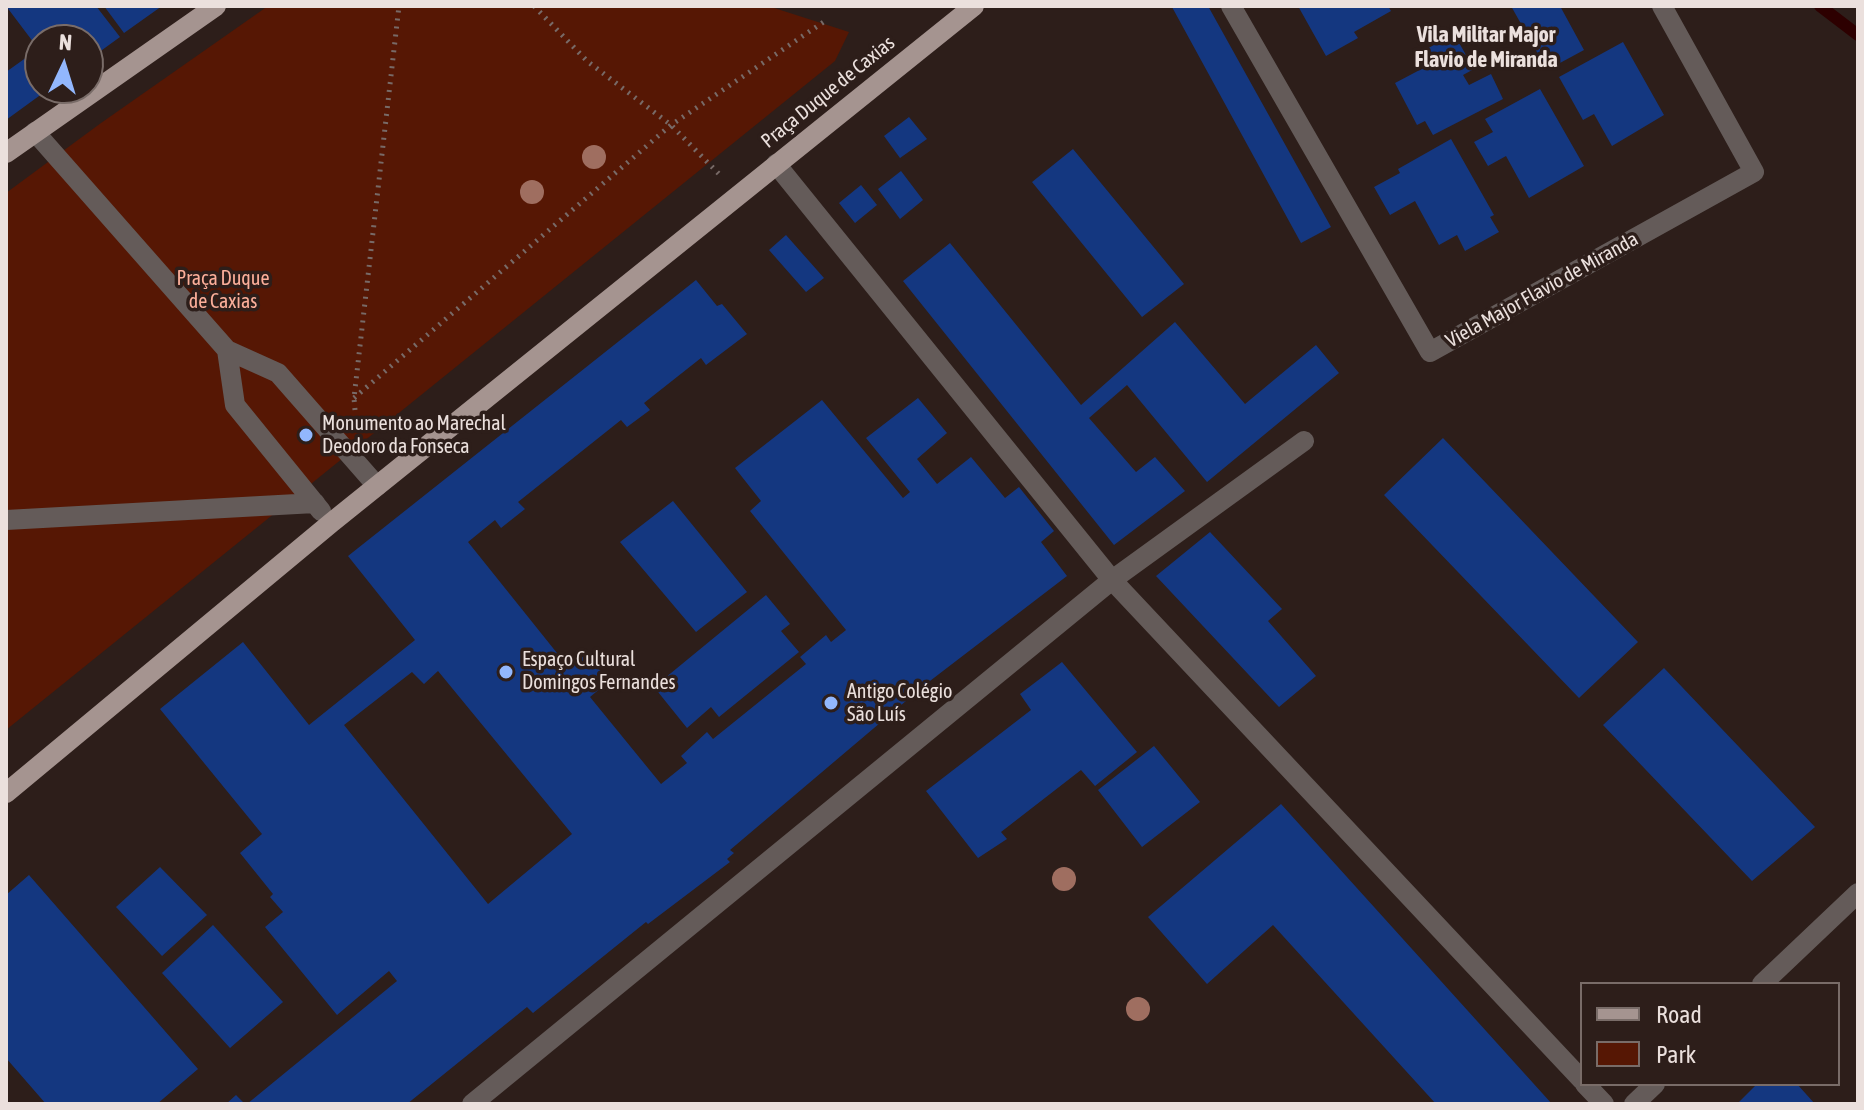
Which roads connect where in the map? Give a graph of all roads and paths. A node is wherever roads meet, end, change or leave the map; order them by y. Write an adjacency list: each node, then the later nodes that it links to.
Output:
1 (216, 6): 9 (main road)
2 (399, 6): 14 (path)
3 (534, 6): 8 (path)
4 (974, 6): 11 (main road, Praça Duque de Caxias)
5 (1231, 6): 6 (street, Viela Major Flavio de Miranda)
6 (1662, 6)
7 (825, 21): 8 (path)
8 (671, 125): 12 (path); 14 (path)
9 (35, 132): 10 (main road); 13 (street)
10 (6, 153)
11 (776, 164): 12 (main road, Praça Duque de Caxias); 21 (street)
12 (739, 195): 17 (main road, Praça Duque de Caxias)
13 (227, 350): 17 (street); 18 (street)
14 (354, 398): 15 (path)
15 (355, 412)
16 (1304, 441): 21 (street)
17 (377, 486): 20 (main road, Praça Duque de Caxias)
18 (315, 503): 19 (street); 20 (street)
19 (6, 520)
20 (331, 523): 22 (main road, Praça Duque de Caxias)
21 (1112, 580): 25 (street); 28 (street)
22 (6, 793)
23 (1858, 893): 24 (street)
24 (1764, 982)
25 (1580, 1078)
26 (1588, 1086): 29 (street)
27 (1653, 1086): 30 (street)
28 (472, 1104)
29 (1604, 1104)
30 (1634, 1104)

